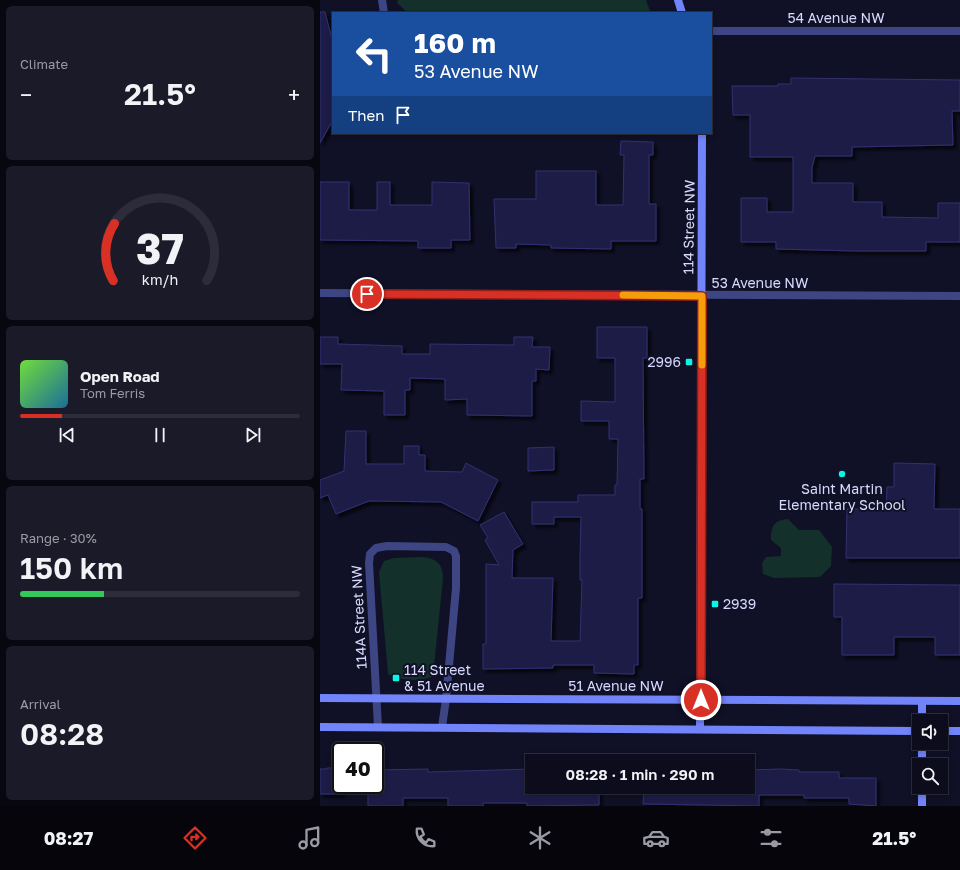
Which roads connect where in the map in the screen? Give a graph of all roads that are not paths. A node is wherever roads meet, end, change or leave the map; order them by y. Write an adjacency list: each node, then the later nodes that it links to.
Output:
1 (382, 0): 3 (street)
2 (678, 0): 4 (main road)
3 (384, 12)
4 (682, 12)
5 (712, 31): 6 (street, 54 Avenue NW)
6 (960, 31)
7 (702, 134): 9 (main road, 114 Street NW)
8 (320, 293): 9 (street, 53 Avenue NW)
9 (702, 296): 10 (street, 53 Avenue NW); 14 (main road, 114 Street NW)
10 (960, 296)
11 (320, 698): 12 (main road, 51 Avenue NW)
12 (377, 698): 13 (main road, 51 Avenue NW); 13 (street, 114A Street NW); 19 (street, 114A Street NW)
13 (446, 699): 14 (main road, 51 Avenue NW); 20 (street, 114A Street NW)
14 (701, 700): 15 (main road, 51 Avenue NW); 21 (main road, 114 Street NW)
15 (922, 701): 16 (main road, 51 Avenue NW); 17 (main road)
16 (960, 701)
17 (922, 714)
18 (320, 727): 19 (main road)
19 (378, 727): 20 (main road)
20 (442, 727): 21 (main road)
21 (700, 729): 22 (main road)
22 (912, 731)
23 (948, 731): 24 (main road)
24 (960, 731)
25 (922, 794): 26 (main road)
26 (922, 806)

